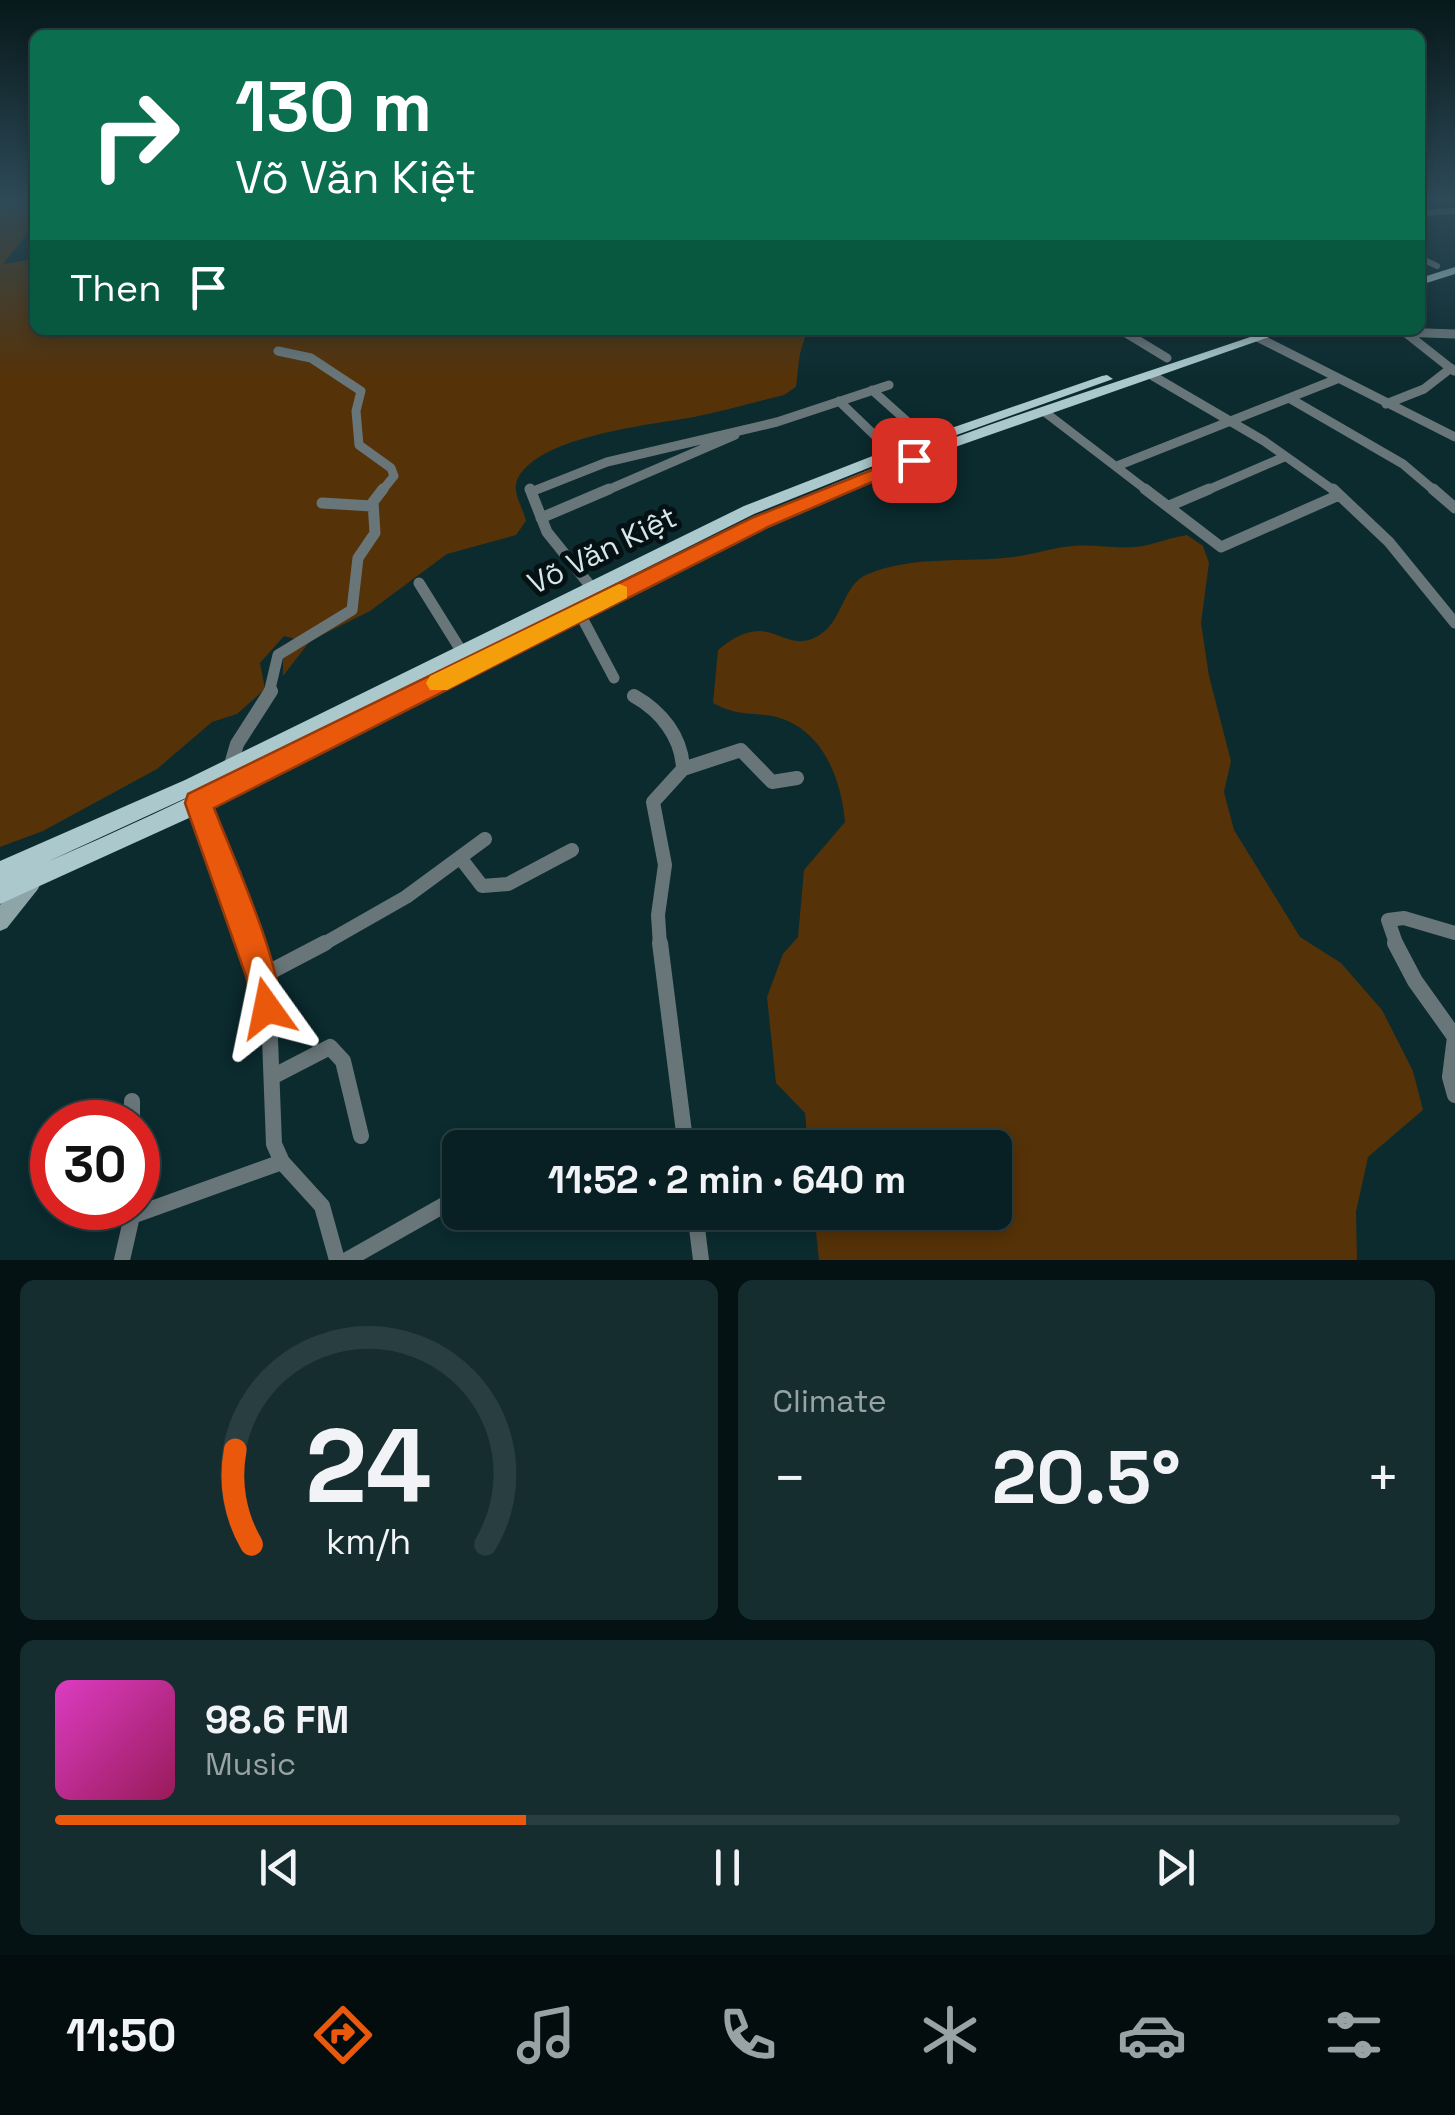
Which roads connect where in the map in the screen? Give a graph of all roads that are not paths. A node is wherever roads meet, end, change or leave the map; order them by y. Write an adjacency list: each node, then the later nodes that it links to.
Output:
1 (1425, 260): 3 (street)
2 (1455, 260): 3 (main road)
3 (1437, 266): 4 (main road)
4 (1425, 270)
5 (1455, 270): 6 (main road)
6 (1425, 280)
7 (1425, 333): 8 (street)
8 (1455, 334)
9 (1129, 335): 15 (street)
10 (1251, 335): 15 (main road, Võ Văn Kiệt)
11 (1253, 335): 17 (main road, Võ Văn Kiệt)
12 (1257, 335): 18 (street)
13 (1409, 335): 16 (street)
14 (278, 350): 34 (street)
15 (1167, 358): 28 (main road, Võ Văn Kiệt)
16 (1453, 370): 23 (street)
17 (1153, 376): 24 (main road, Võ Văn Kiệt); 25 (street)
18 (1337, 380): 21 (street); 23 (street)
19 (889, 386): 20 (street)
20 (872, 390): 22 (street); 28 (street)
21 (1290, 398): 25 (street); 36 (street)
22 (839, 401): 26 (street); 29 (street)
23 (1386, 404): 27 (street)
24 (1046, 413): 31 (street); 37 (main road, Võ Văn Kiệt)
25 (1230, 421): 30 (street); 31 (street)
26 (742, 431): 38 (street); 38 (street)
27 (1455, 437)
28 (928, 440): 29 (main road, Võ Văn Kiệt)
29 (894, 452): 37 (main road, Võ Văn Kiệt)
30 (1284, 458): 32 (street); 35 (street)
31 (1117, 466): 35 (street)
32 (1339, 495): 35 (street); 42 (street)
33 (322, 503): 34 (street)
34 (372, 506): 47 (street)
35 (1169, 506)
36 (1455, 508)
37 (755, 516): 40 (main road, Võ Văn Kiệt); 41 (main road, Võ Văn Kiệt)
38 (542, 518): 40 (street)
39 (419, 582): 44 (street)
40 (592, 588): 43 (main road, Võ Văn Kiệt)
41 (580, 612): 43 (main road, Võ Văn Kiệt); 45 (street)
42 (1453, 619)
43 (526, 630): 44 (main road, Võ Văn Kiệt); 50 (main road, Võ Văn Kiệt)
44 (462, 652): 47 (main road, Võ Văn Kiệt)
45 (614, 678)
46 (634, 696): 48 (street)
47 (230, 768): 54 (main road, Võ Văn Kiệt)
48 (683, 769): 49 (street); 62 (street)
49 (798, 778)
50 (198, 803): 54 (main road, Võ Văn Kiệt); 59 (street)
51 (485, 839): 53 (street)
52 (572, 850): 53 (street)
53 (462, 860): 59 (street)
54 (33, 868): 55 (main road, Võ Văn Kiệt); 56 (main road, Võ Văn Kiệt); 57 (street)
55 (0, 872)
56 (0, 893)
57 (0, 922)
58 (1455, 933): 61 (street)
59 (262, 976): 60 (street)
60 (272, 1078): 63 (street); 64 (street)
61 (1455, 1095)
62 (683, 1130)
63 (361, 1136)
64 (282, 1162): 65 (street); 70 (street)
65 (160, 1203)
66 (442, 1206): 71 (street)
67 (128, 1230): 69 (street)
68 (697, 1230): 72 (street)
69 (122, 1260)
70 (337, 1260)
71 (347, 1260)
72 (701, 1260)

